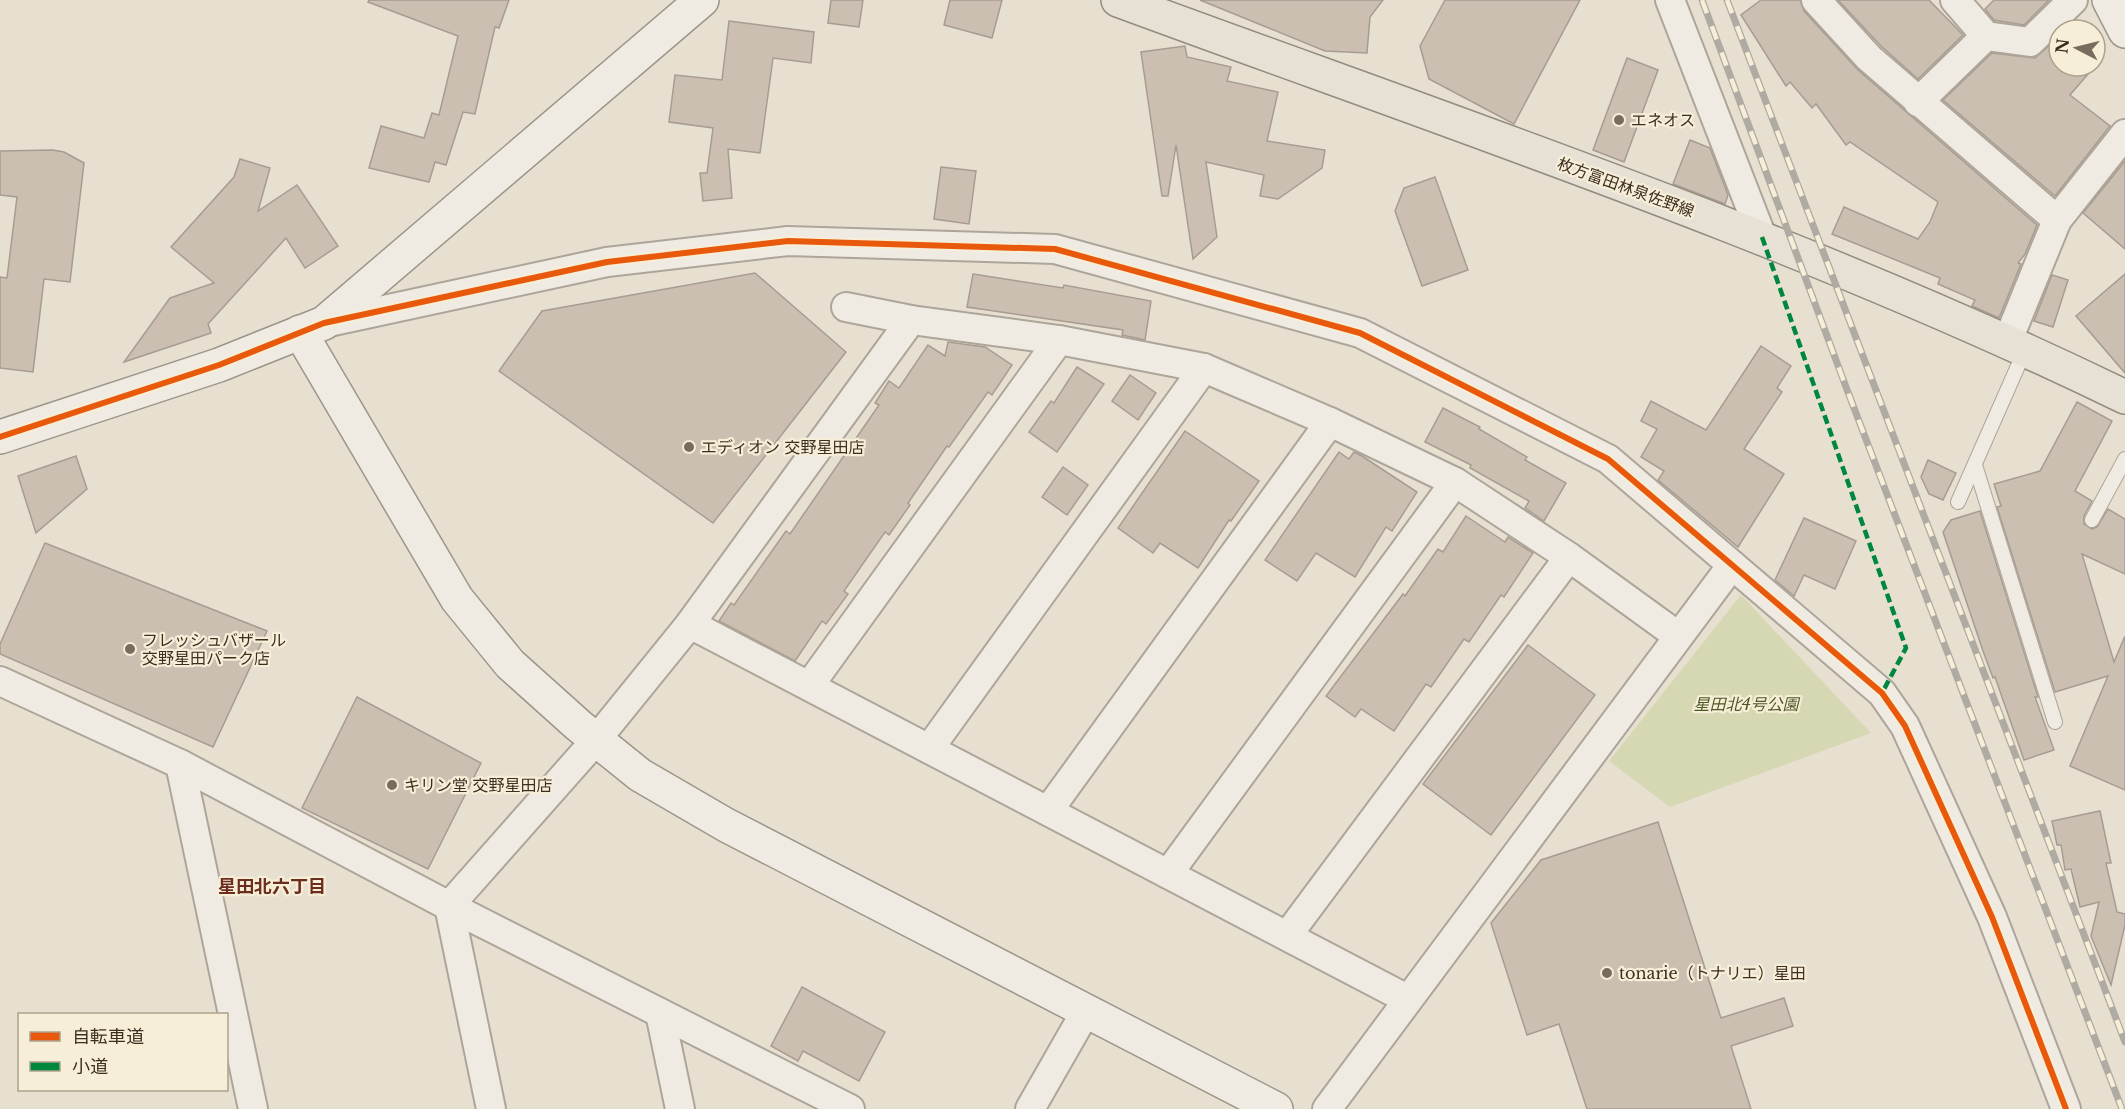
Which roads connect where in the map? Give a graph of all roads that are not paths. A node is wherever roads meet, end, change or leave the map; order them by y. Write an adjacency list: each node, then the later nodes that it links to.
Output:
1 (702, 0): 16 (street)
2 (1118, 0): 13 (main road, 枚方富田林泉佐野線)
3 (1670, 0): 13 (street)
4 (1816, 0): 10 (street)
5 (1955, 0): 9 (street)
6 (2073, 0): 9 (street)
7 (2109, 0): 8 (street)
8 (2125, 31)
9 (1986, 36): 10 (street)
10 (1918, 102): 12 (street)
11 (2125, 134): 12 (street)
12 (2057, 220): 18 (street)
13 (1762, 237): 18 (main road, 枚方富田林泉佐野線)
14 (846, 307): 15 (street)
15 (911, 320): 17 (street); 30 (street)
16 (312, 328): 22 (street); 29 (street); 35 (street)
17 (1059, 340): 19 (street); 33 (street)
18 (2016, 344): 20 (main road, 枚方富田林泉佐野線); 24 (lane)
19 (1204, 368): 21 (street); 36 (street)
20 (2125, 397)
21 (1330, 423): 25 (street); 38 (street)
22 (0, 437)
23 (2125, 459): 27 (lane)
24 (1975, 465): 26 (lane); 34 (lane)
25 (1455, 482): 28 (street); 39 (street)
26 (1958, 502)
27 (2092, 520)
28 (1569, 557): 31 (street); 41 (street)
29 (1732, 565): 31 (street); 52 (street)
30 (690, 624): 33 (street); 35 (street)
31 (1678, 636): 42 (street)
32 (0, 681): 37 (street)
33 (809, 686): 36 (street)
34 (2055, 722)
35 (596, 740): 40 (street); 43 (street)
36 (929, 749): 38 (street)
37 (180, 764): 40 (street); 45 (street)
38 (1048, 811): 39 (street)
39 (1168, 873): 41 (street)
40 (449, 906): 44 (street); 46 (street)
41 (1287, 936): 42 (street)
42 (1407, 999): 51 (street)
43 (1086, 1011): 49 (street); 50 (street)
44 (660, 1013): 47 (street); 48 (street)
45 (253, 1109)
46 (491, 1109)
47 (680, 1109)
48 (850, 1109)
49 (1030, 1109)
50 (1276, 1109)
51 (1327, 1109)
52 (2066, 1109)

